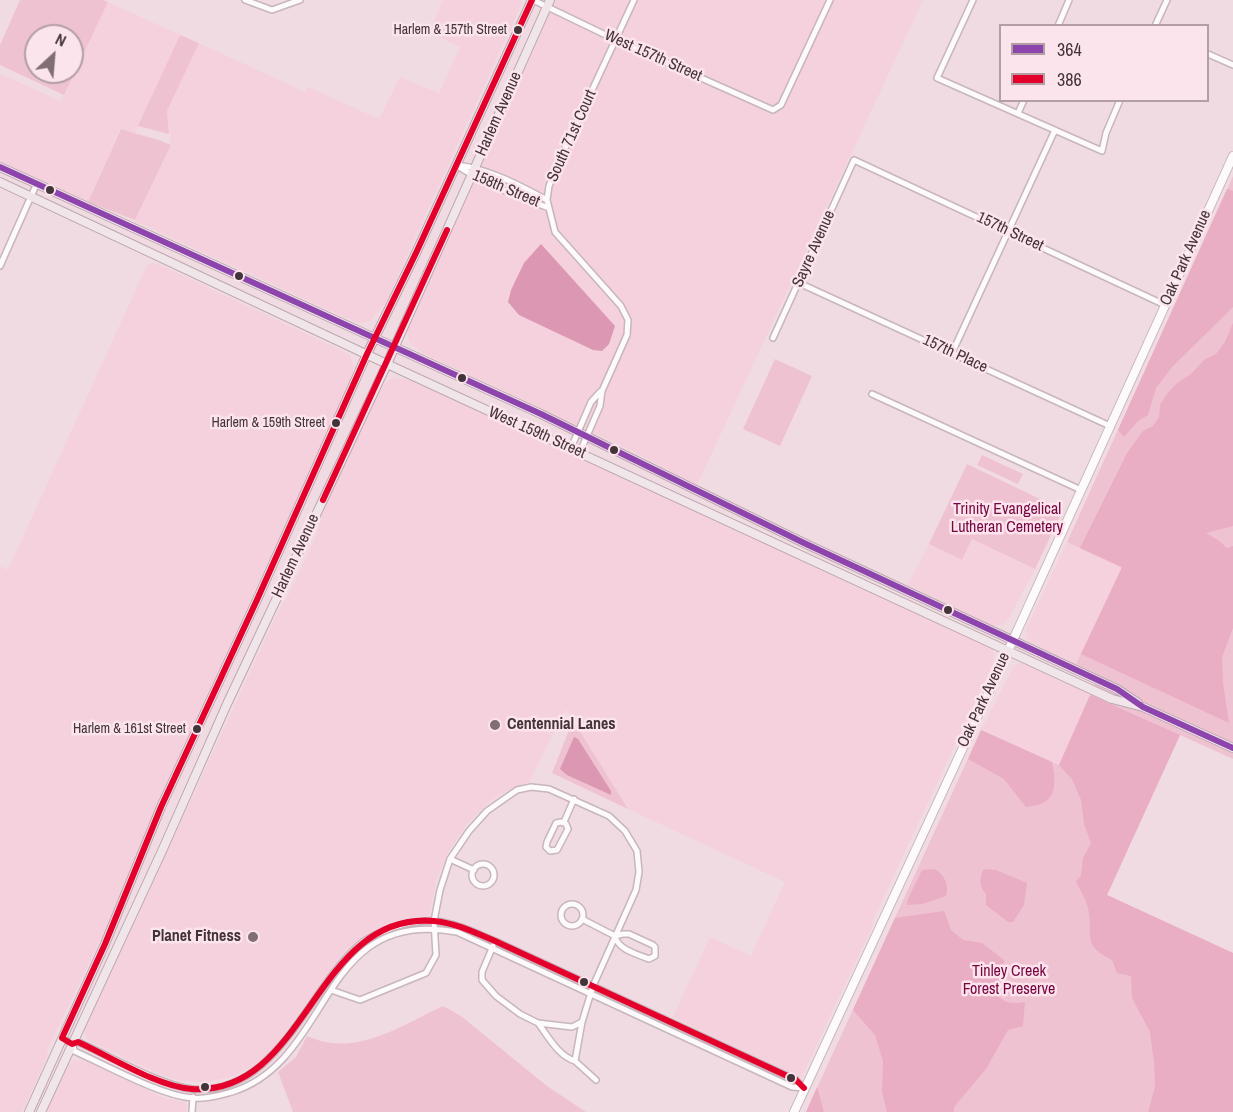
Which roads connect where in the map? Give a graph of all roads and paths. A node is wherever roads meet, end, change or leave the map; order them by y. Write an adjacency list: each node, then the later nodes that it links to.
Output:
1 (245, 0): 2 (street)
2 (300, 0)
3 (532, 0): 9 (street, West 157th Street); 21 (main road, Harlem Avenue)
4 (634, 0): 12 (street, South 71st Court)
5 (830, 0): 12 (street, West 157th Street)
6 (973, 0): 17 (street)
7 (1070, 0): 10 (street)
8 (1167, 0): 11 (street)
9 (549, 4): 12 (street, West 157th Street); 23 (main road, Harlem Avenue)
10 (1059, 24)
11 (1156, 24)
12 (615, 40): 27 (street, South 71st Court)
13 (1209, 54): 14 (street)
14 (1233, 65)
15 (1022, 102): 17 (street)
16 (1119, 102): 18 (street)
17 (1018, 113): 18 (street)
18 (1055, 130): 29 (street)
19 (1233, 156): 32 (street, Oak Park Avenue)
20 (854, 160): 29 (street, 157th Street); 31 (street, Sayre Avenue)
21 (456, 165): 23 (street, 158th Street); 33 (main road, Harlem Avenue)
22 (0, 167): 25 (main road, West 159th Street)
23 (473, 171): 27 (street, 158th Street); 28 (street, 158th Street); 35 (main road, Harlem Avenue)
24 (0, 182): 26 (main road, West 159th Street)
25 (37, 183): 26 (street); 33 (main road, West 159th Street)
26 (32, 197): 30 (street); 37 (main road, West 159th Street)
27 (547, 200): 28 (street, South 71st Court)
28 (549, 207): 39 (street, South 71st Court)
29 (1008, 232): 32 (street, 157th Street); 36 (street)
30 (0, 266)
31 (799, 283): 34 (street, Sayre Avenue); 36 (street, 157th Place)
32 (1165, 305): 41 (street, Oak Park Avenue)
33 (375, 338): 35 (main road, West 159th Street); 37 (main road, Harlem Avenue)
34 (773, 338)
35 (394, 347): 38 (main road, Harlem Avenue); 42 (main road, West 159th Street)
36 (952, 353): 41 (street, 157th Place)
37 (367, 354): 38 (main road, West 159th Street); 64 (main road, Harlem Avenue)
38 (387, 364): 44 (main road, West 159th Street); 65 (main road, Harlem Avenue)
39 (602, 391): 42 (street, South 71st Court); 43 (street, South 71st Court)
40 (872, 394): 45 (street)
41 (1110, 426): 45 (street, Oak Park Avenue)
42 (578, 432): 43 (main road, West 159th Street); 44 (street, South 71st Court)
43 (587, 437): 44 (street, South 71st Court); 46 (main road, West 159th Street)
44 (575, 450): 47 (main road, West 159th Street)
45 (1081, 490): 46 (street, Oak Park Avenue)
46 (1013, 640): 47 (street, Oak Park Avenue); 48 (main road, West 159th Street)
47 (1008, 650): 48 (main road, West 159th Street); 68 (street, Oak Park Avenue)
48 (1143, 707): 49 (main road, West 159th Street)
49 (1233, 748)
50 (574, 800): 51 (street); 52 (street); 56 (street)
51 (564, 822): 51 (street)
52 (450, 859): 53 (street); 55 (street)
53 (474, 870): 53 (street)
54 (582, 919): 54 (street); 56 (street)
55 (435, 924): 57 (street); 58 (street); 60 (street); 60 (street); 69 (street)
56 (615, 936): 56 (street); 59 (street)
57 (495, 941): 58 (street); 59 (street)
58 (492, 948): 61 (street); 63 (street)
59 (593, 986): 61 (street); 68 (street)
60 (331, 990): 70 (street)
61 (590, 994): 62 (street); 68 (street)
62 (582, 1022): 63 (street); 66 (street)
63 (538, 1023): 66 (street)
64 (62, 1038): 65 (street); 71 (main road, Harlem Avenue)
65 (72, 1044): 69 (street); 70 (street); 72 (main road, Harlem Avenue)
66 (575, 1061): 67 (street)
67 (596, 1080)
68 (804, 1088): 74 (street, Oak Park Avenue)
69 (193, 1089): 70 (street)
70 (193, 1098): 73 (street)
71 (28, 1112)
72 (41, 1112)
73 (192, 1112)
74 (794, 1112)

